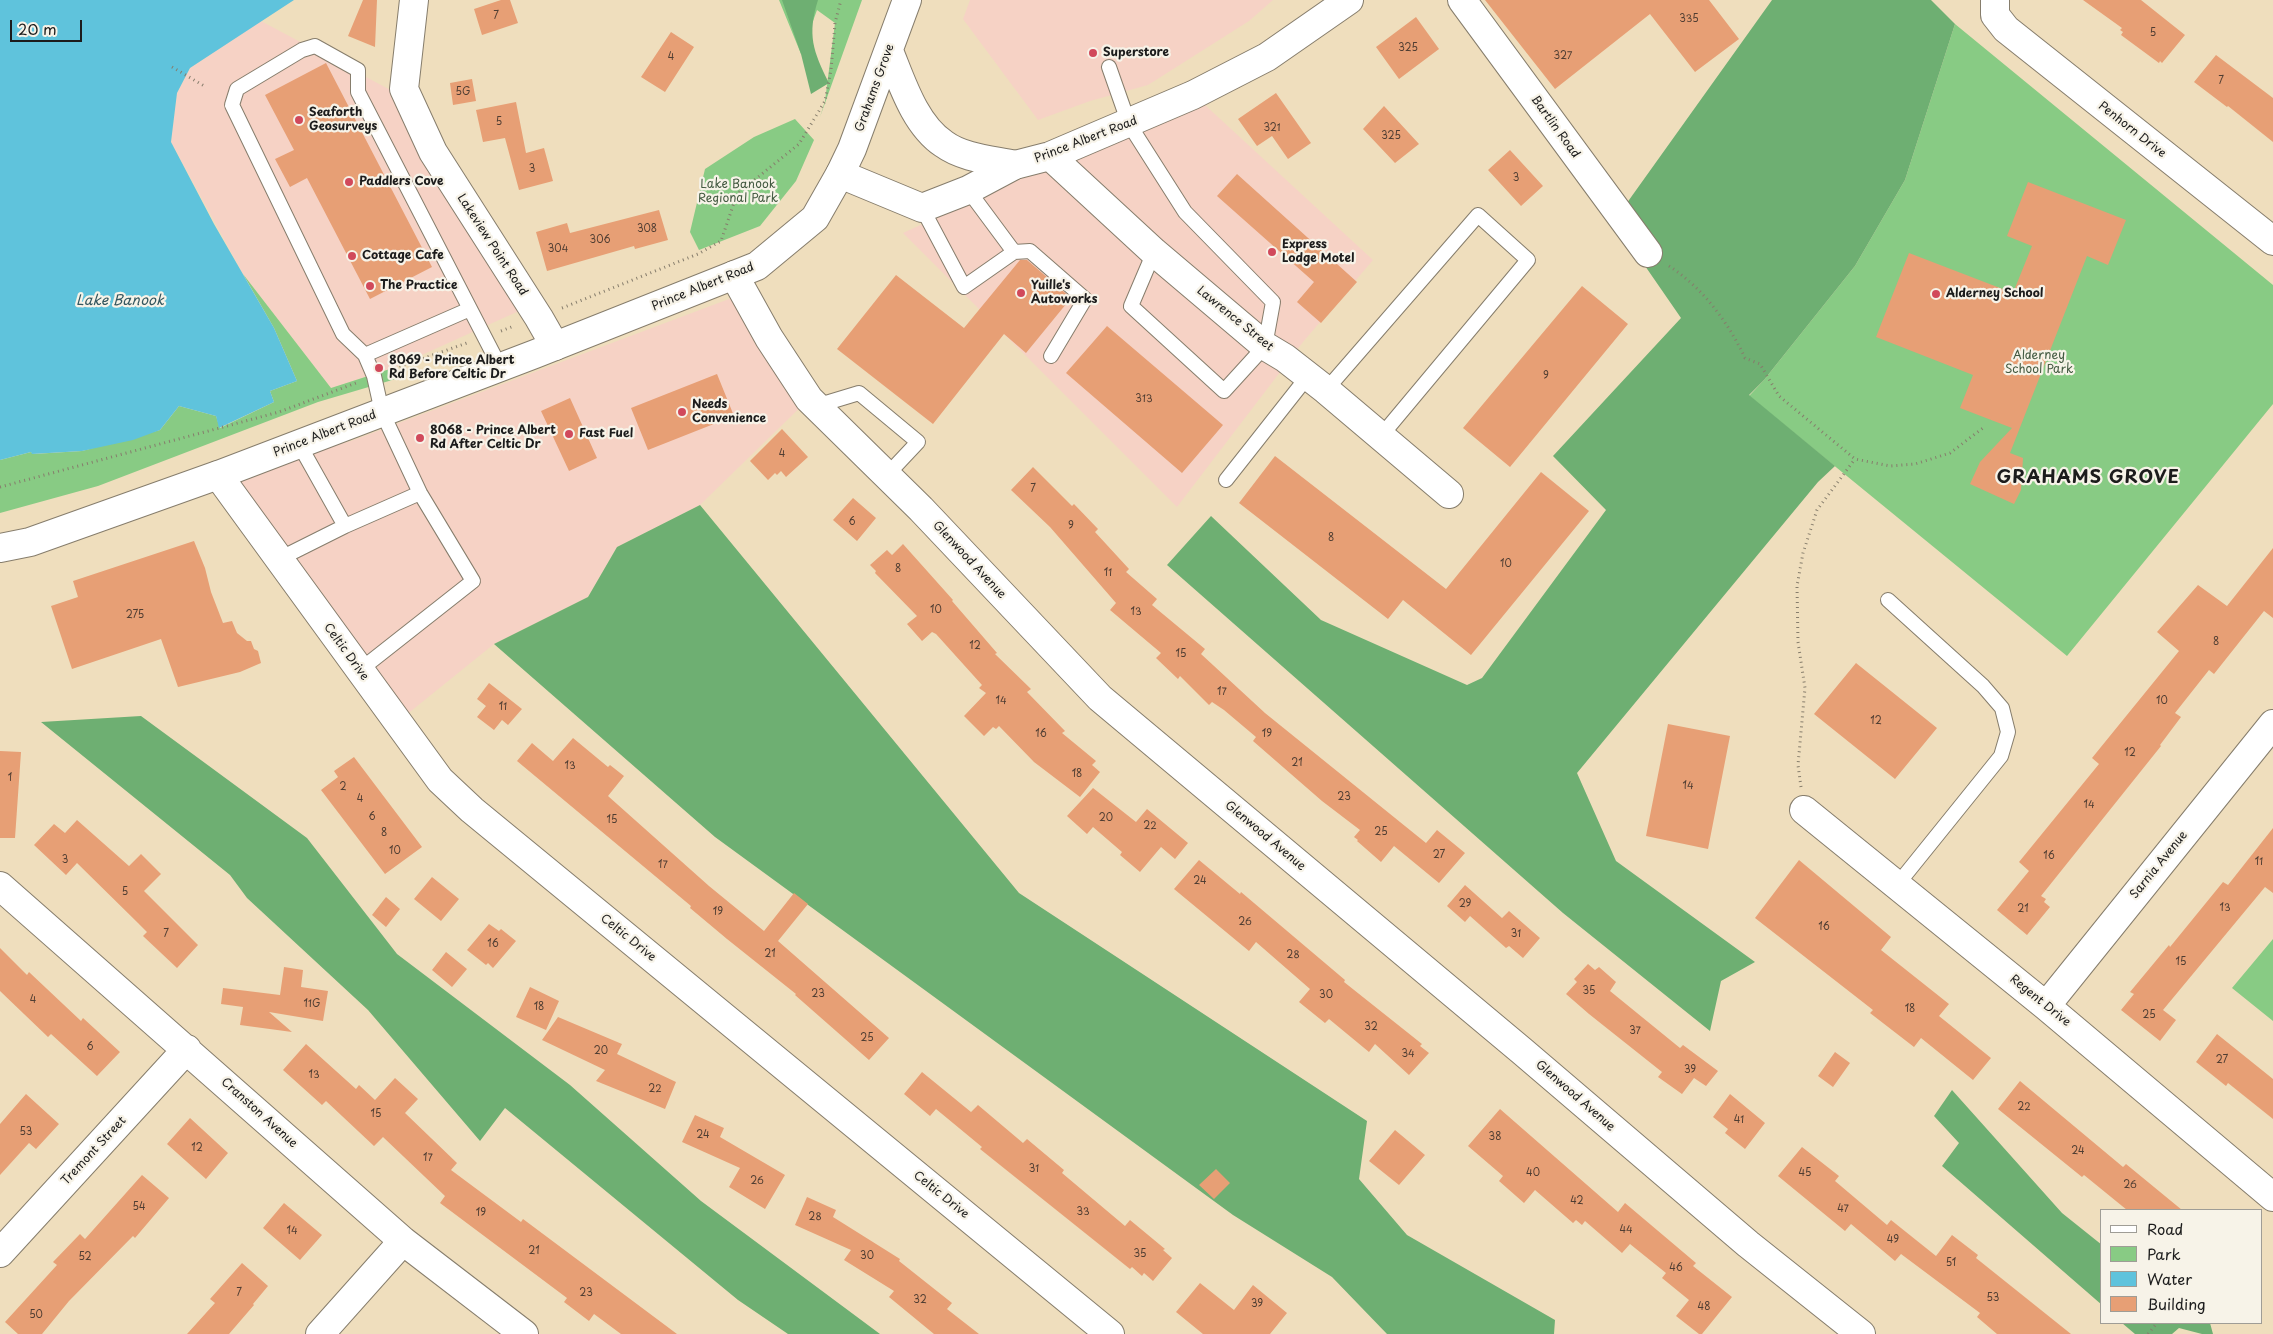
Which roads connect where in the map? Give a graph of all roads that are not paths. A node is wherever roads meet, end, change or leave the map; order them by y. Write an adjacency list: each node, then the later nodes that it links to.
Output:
1 (414, 0): 20 (street, Lakeview Point Road)
2 (907, 0): 6 (street, Grahams Grove)
3 (1349, 0): 8 (street, Prince Albert Road)
4 (1462, 0): 17 (street, Bartlin Road)
5 (1995, 8): 14 (street, Penhorn Drive)
6 (889, 51): 10 (street); 11 (street, Grahams Grove)
7 (1109, 67): 8 (lane)
8 (1129, 124): 9 (street, Prince Albert Road); 21 (lane)
9 (1050, 156): 10 (street, Prince Albert Road); 16 (street, Lawrence Street)
10 (1015, 165): 12 (street, Prince Albert Road)
11 (840, 174): 13 (street); 18 (street, Prince Albert Road)
12 (968, 190): 13 (street, Prince Albert Road); 15 (lane)
13 (922, 208): 15 (lane)
14 (2273, 241)
15 (1014, 252): 23 (lane)
16 (1154, 252): 21 (street, Lawrence Street); 21 (lane)
17 (1648, 253)
18 (734, 275): 20 (street, Prince Albert Road); 26 (street, Glenwood Avenue)
19 (470, 309): 22 (lane); 22 (lane); 24 (lane)
20 (555, 346): 24 (street, Prince Albert Road)
21 (1265, 346): 25 (street, Lawrence Street)
22 (365, 355): 27 (lane)
23 (1051, 356)
24 (500, 367): 27 (street, Prince Albert Road)
25 (1317, 383): 28 (street, Lawrence Street); 28 (lane); 32 (lane)
26 (816, 406): 31 (street, Glenwood Avenue); 31 (lane)
27 (382, 412): 29 (street, Prince Albert Road); 33 (lane)
28 (1380, 436): 34 (street, Lawrence Street)
29 (299, 444): 30 (street, Prince Albert Road); 35 (lane)
30 (218, 475): 36 (street, Prince Albert Road); 37 (street, Celtic Drive)
31 (887, 475): 52 (street, Glenwood Avenue)
32 (1226, 480)
33 (420, 493): 35 (lane); 39 (lane)
34 (1449, 494)
35 (345, 526): 37 (lane)
36 (0, 548)
37 (279, 558): 39 (street, Celtic Drive)
38 (1888, 600): 42 (lane)
39 (360, 670): 51 (street, Celtic Drive)
40 (2273, 724): 44 (street, Sarnia Avenue)
41 (1804, 810): 42 (street, Regent Drive)
42 (1897, 885): 44 (street, Regent Drive)
43 (0, 886): 45 (street, Cranston Avenue)
44 (2046, 1006): 46 (street, Regent Drive)
45 (187, 1049): 47 (street, Cranston Avenue); 48 (street, Tremont Street)
46 (2273, 1197)
47 (403, 1241): 49 (street); 50 (street, Cranston Avenue)
48 (0, 1253)
49 (320, 1334)
50 (524, 1334)
51 (1110, 1334)
52 (1861, 1334)

